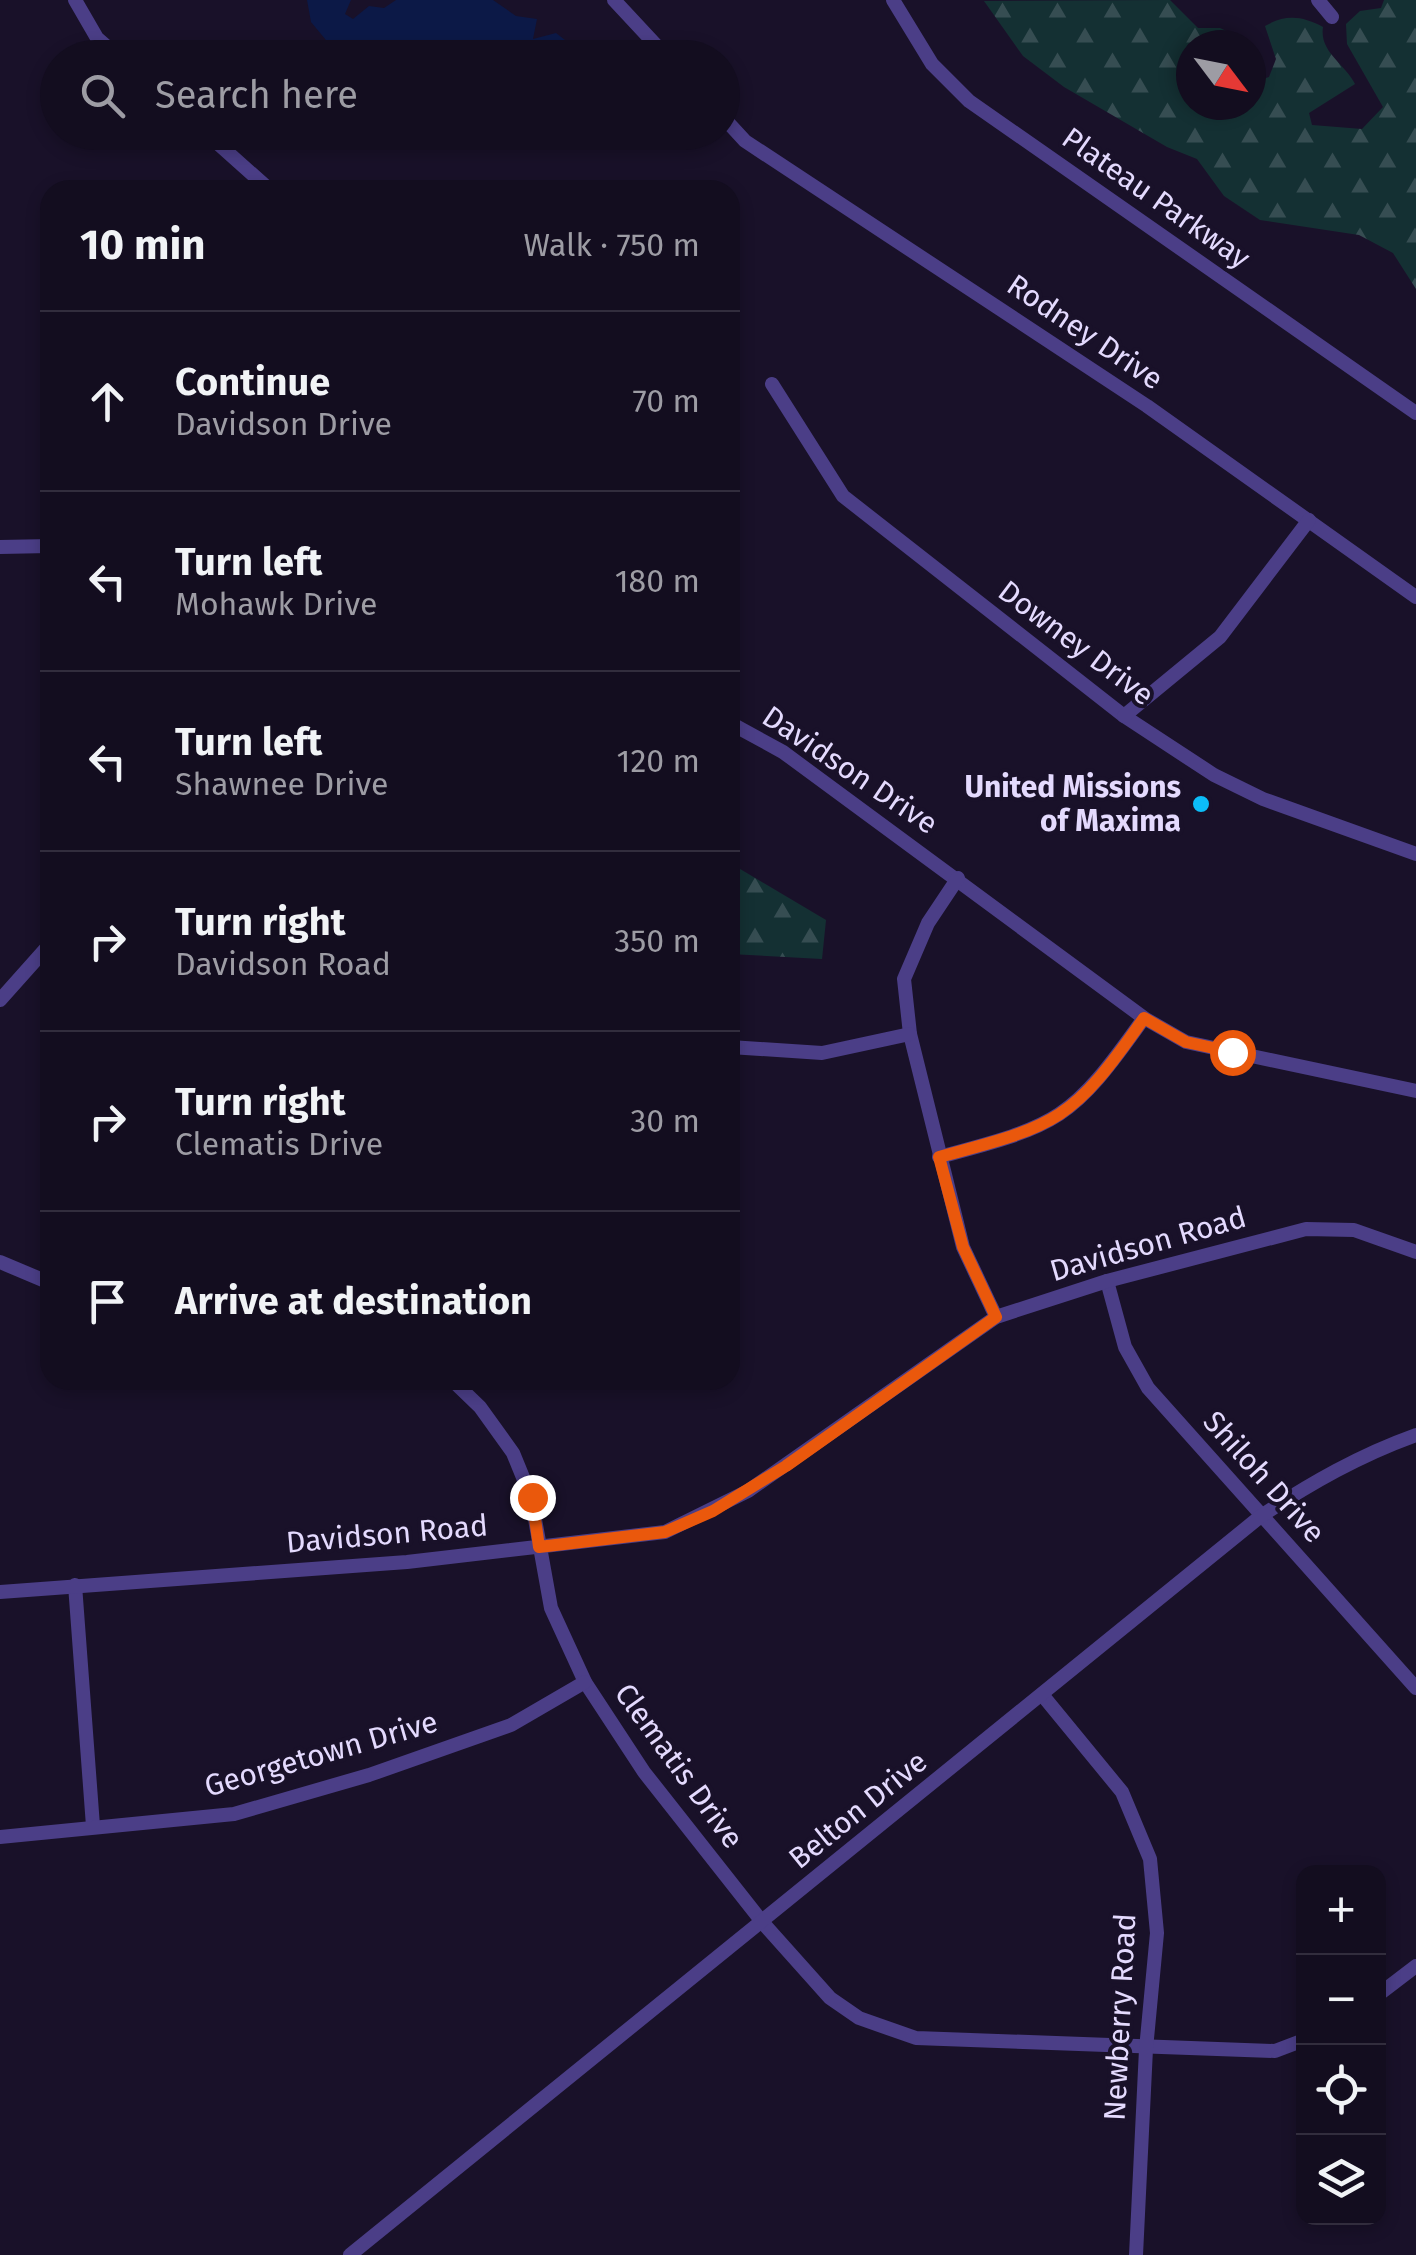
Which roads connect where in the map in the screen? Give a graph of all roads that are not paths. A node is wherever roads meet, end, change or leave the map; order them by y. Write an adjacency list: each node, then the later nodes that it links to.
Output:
1 (75, 0): 6 (street)
2 (614, 0): 7 (street)
3 (893, 0): 12 (street, Plateau Parkway)
4 (1318, 0): 5 (street)
5 (1332, 17)
6 (99, 40)
7 (651, 40)
8 (740, 133): 13 (street, Rodney Drive)
9 (225, 150): 10 (street)
10 (259, 180)
11 (772, 384): 17 (street, Downey Drive)
12 (1416, 413)
13 (1309, 520): 16 (street, Rodney Drive); 17 (street)
14 (40, 546): 15 (street)
15 (0, 547)
16 (1416, 597)
17 (1124, 716): 19 (street, Downey Drive)
18 (740, 728): 20 (street, Davidson Drive)
19 (1416, 854)
20 (958, 878): 23 (street, Davidson Drive); 24 (street)
21 (40, 955): 22 (street)
22 (0, 1000)
23 (1144, 1018): 26 (street, Davidson Drive); 27 (street)
24 (910, 1034): 25 (street); 27 (street)
25 (740, 1048)
26 (1416, 1091)
27 (939, 1157): 32 (street)
28 (1416, 1252): 31 (street, Davidson Road)
29 (0, 1262): 30 (street)
30 (40, 1279)
31 (1107, 1281): 32 (street, Davidson Road); 35 (street, Shiloh Drive)
32 (996, 1317): 36 (street, Davidson Road)
33 (462, 1390): 36 (street, Clematis Drive)
34 (1416, 1435): 35 (street, Belton Drive)
35 (1261, 1516): 40 (street, Shiloh Drive); 41 (street, Belton Drive)
36 (539, 1547): 37 (street, Davidson Road); 39 (street, Clematis Drive)
37 (76, 1585): 38 (street, Davidson Road); 42 (street)
38 (0, 1592)
39 (585, 1682): 42 (street, Georgetown Drive); 44 (street, Clematis Drive)
40 (1416, 1688)
41 (1044, 1696): 44 (street, Belton Drive); 48 (street, Newberry Road)
42 (93, 1826): 43 (street, Georgetown Drive)
43 (0, 1837)
44 (763, 1923): 48 (street, Clematis Drive); 49 (street, Belton Drive)
45 (1416, 1966): 46 (street)
46 (1386, 1989)
47 (1296, 2043): 48 (street, Clematis Drive)
48 (1146, 2049): 50 (street, Newberry Road)
49 (350, 2255)
50 (1136, 2255)

